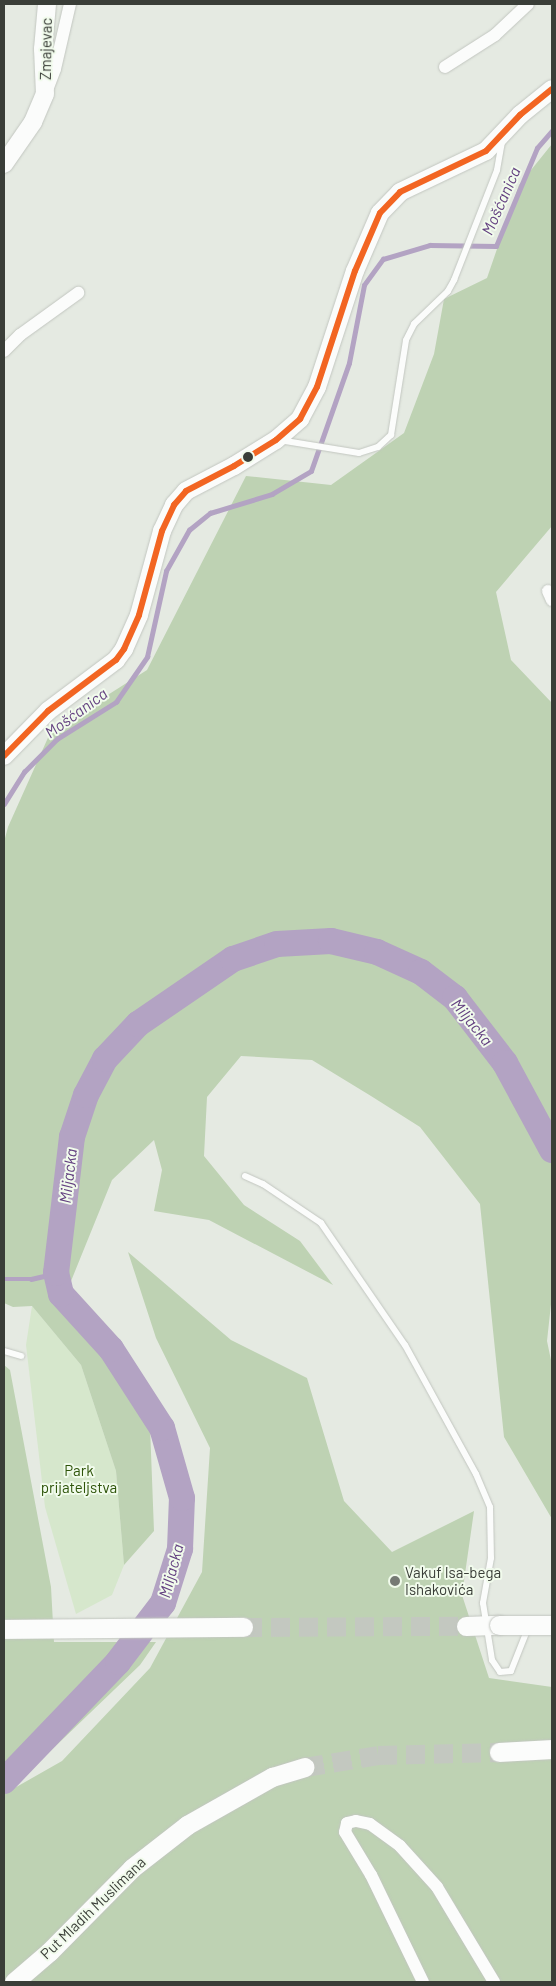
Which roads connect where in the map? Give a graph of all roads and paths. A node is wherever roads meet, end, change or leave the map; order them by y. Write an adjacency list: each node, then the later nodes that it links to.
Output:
1 (47, 4): 6 (main road, Zmajevac)
2 (70, 4): 6 (street)
3 (528, 4): 4 (street)
4 (445, 67)
5 (552, 90): 7 (main road)
6 (45, 94): 8 (main road)
7 (504, 135): 11 (main road); 11 (lane)
8 (4, 164)
9 (78, 293): 10 (street)
10 (4, 351)
11 (276, 440): 12 (main road)
12 (4, 756)
13 (244, 1176): 17 (lane)
14 (4, 1351): 15 (lane)
15 (21, 1356)
16 (552, 1619): 17 (lane)
17 (493, 1625): 18 (main road, bridge); 19 (main road)
18 (552, 1625)
19 (466, 1626)
20 (243, 1627): 21 (main road)
21 (7, 1629)
22 (550, 1749): 23 (main road)
23 (499, 1752)
24 (306, 1766): 25 (main road, Put Mladih Muslimana)
25 (14, 1982)
26 (423, 1982): 27 (street)
27 (494, 1982)

